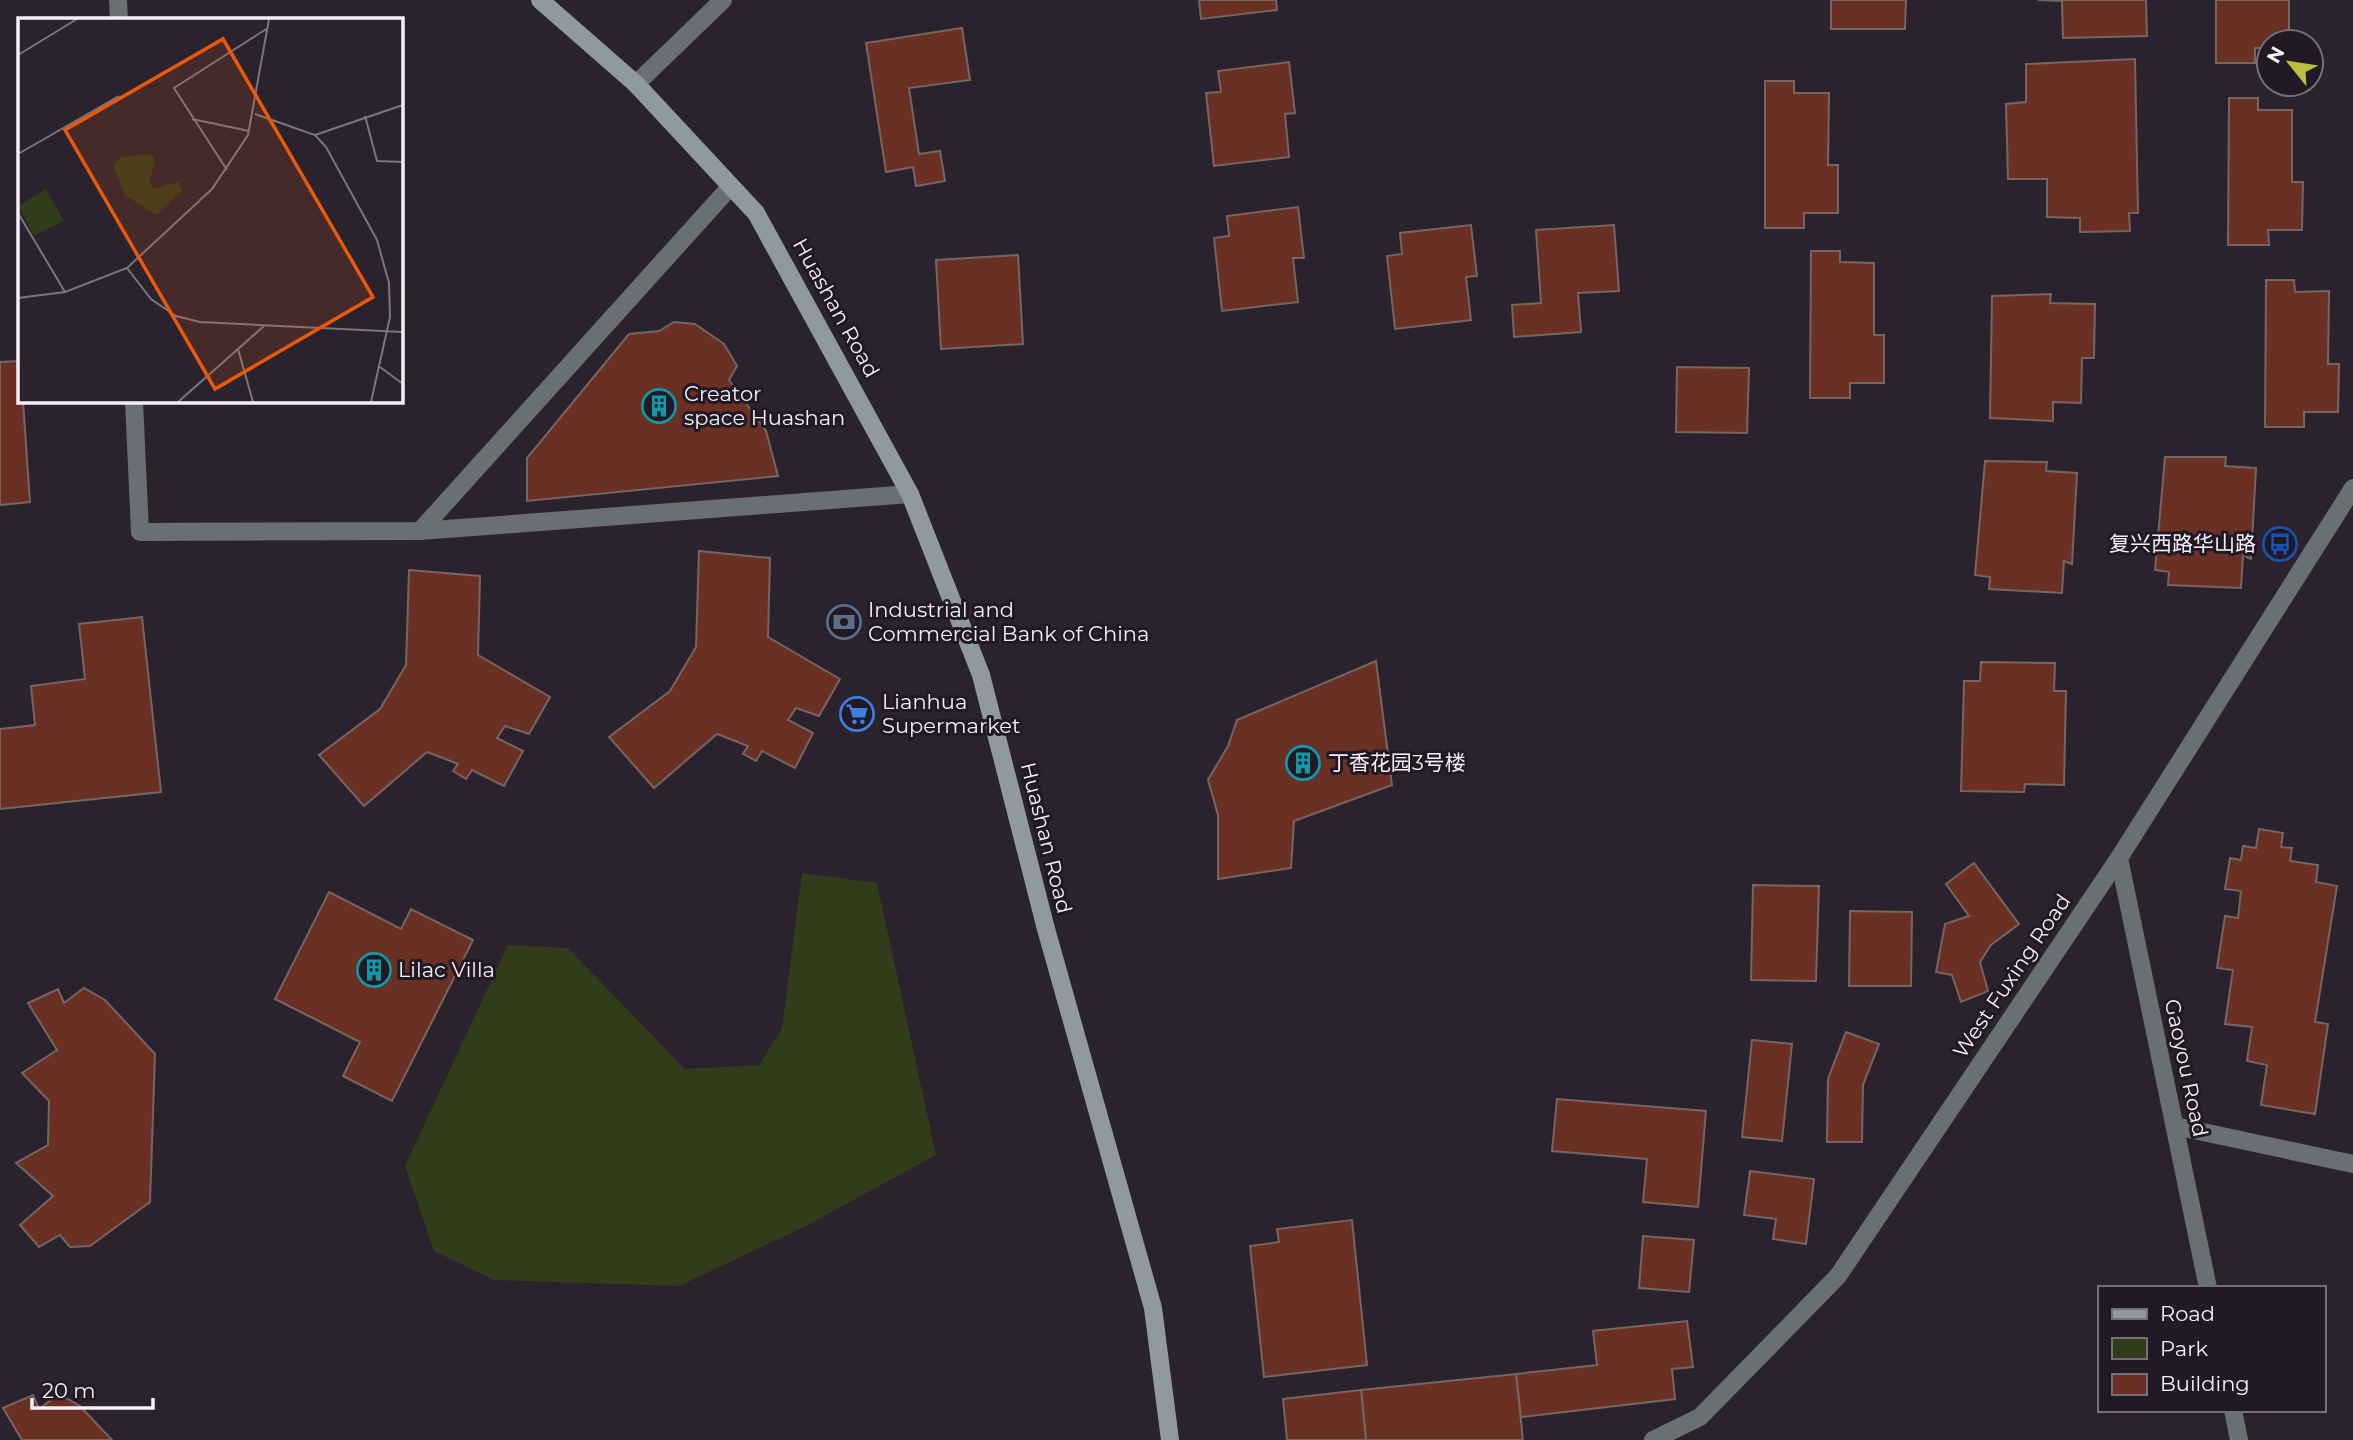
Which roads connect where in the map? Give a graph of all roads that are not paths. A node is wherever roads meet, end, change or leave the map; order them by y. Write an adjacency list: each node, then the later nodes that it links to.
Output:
1 (118, 0): 4 (street)
2 (540, 0): 5 (main road, Huashan Road)
3 (723, 0): 5 (street)
4 (119, 18)
5 (636, 85): 6 (main road, Huashan Road)
6 (731, 186): 9 (main road, Huashan Road); 10 (street)
7 (134, 402): 10 (street)
8 (2353, 488): 11 (street, West Fuxing Road)
9 (910, 494): 10 (street); 16 (main road, Huashan Road)
10 (420, 531)
11 (2119, 858): 12 (street, Gaoyou Road); 17 (street, West Fuxing Road)
12 (2175, 1126): 13 (street); 14 (street, Gaoyou Road)
13 (2353, 1164)
14 (2208, 1286)
15 (2233, 1412): 18 (street)
16 (1170, 1440)
17 (1653, 1440)
18 (2239, 1440)

